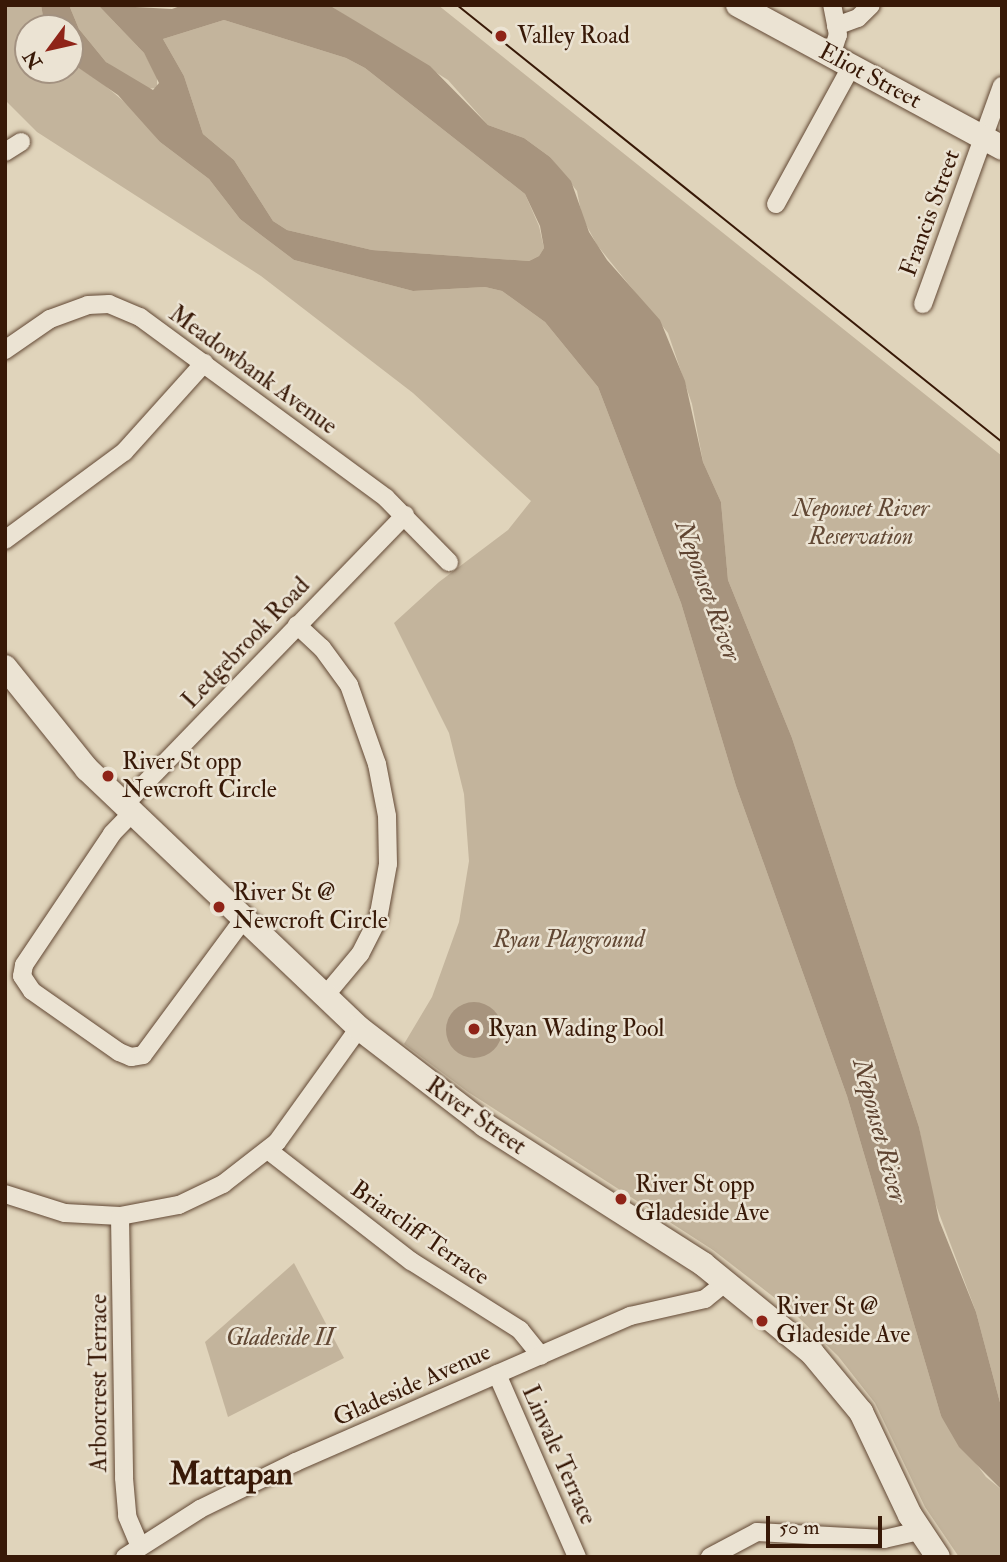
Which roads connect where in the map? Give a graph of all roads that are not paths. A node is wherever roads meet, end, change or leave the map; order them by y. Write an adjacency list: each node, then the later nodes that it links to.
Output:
1 (738, 5): 5 (main road, Eliot Street)
2 (832, 5): 4 (street)
3 (871, 5): 4 (street)
4 (836, 26): 5 (street)
5 (841, 61): 8 (main road, Eliot Street); 10 (street)
6 (1002, 86): 8 (street, Francis Street)
7 (21, 142): 9 (street)
8 (992, 143): 11 (street, Francis Street)
9 (5, 152)
10 (776, 204)
11 (923, 304)
12 (5, 350): 13 (street, Meadowbank Avenue)
13 (204, 363): 14 (street, Meadowbank Avenue); 15 (street)
14 (405, 515): 16 (street, Meadowbank Avenue); 17 (street, Ledgebrook Road)
15 (5, 540)
16 (449, 562)
17 (297, 625): 19 (street, Ledgebrook Road); 21 (street)
18 (5, 667): 19 (main road, River Street)
19 (128, 809): 20 (main road, River Street); 20 (street, Ledgebrook Road)
20 (243, 920): 21 (main road, River Street)
21 (324, 997): 22 (main road, River Street)
22 (359, 1028): 23 (street); 26 (main road, River Street)
23 (269, 1151): 25 (street); 27 (street, Briarcliff Terrace)
24 (5, 1194): 25 (street)
25 (120, 1216): 30 (street, Arborcrest Terrace)
26 (727, 1281): 27 (street, Gladeside Avenue); 29 (main road, River Street)
27 (541, 1356): 28 (street, Gladeside Avenue)
28 (497, 1374): 30 (street, Gladeside Avenue); 31 (street, Linvale Terrace)
29 (919, 1531): 32 (street); 33 (main road, River Street)
30 (133, 1551)
31 (577, 1557)
32 (710, 1557)
33 (937, 1557)

